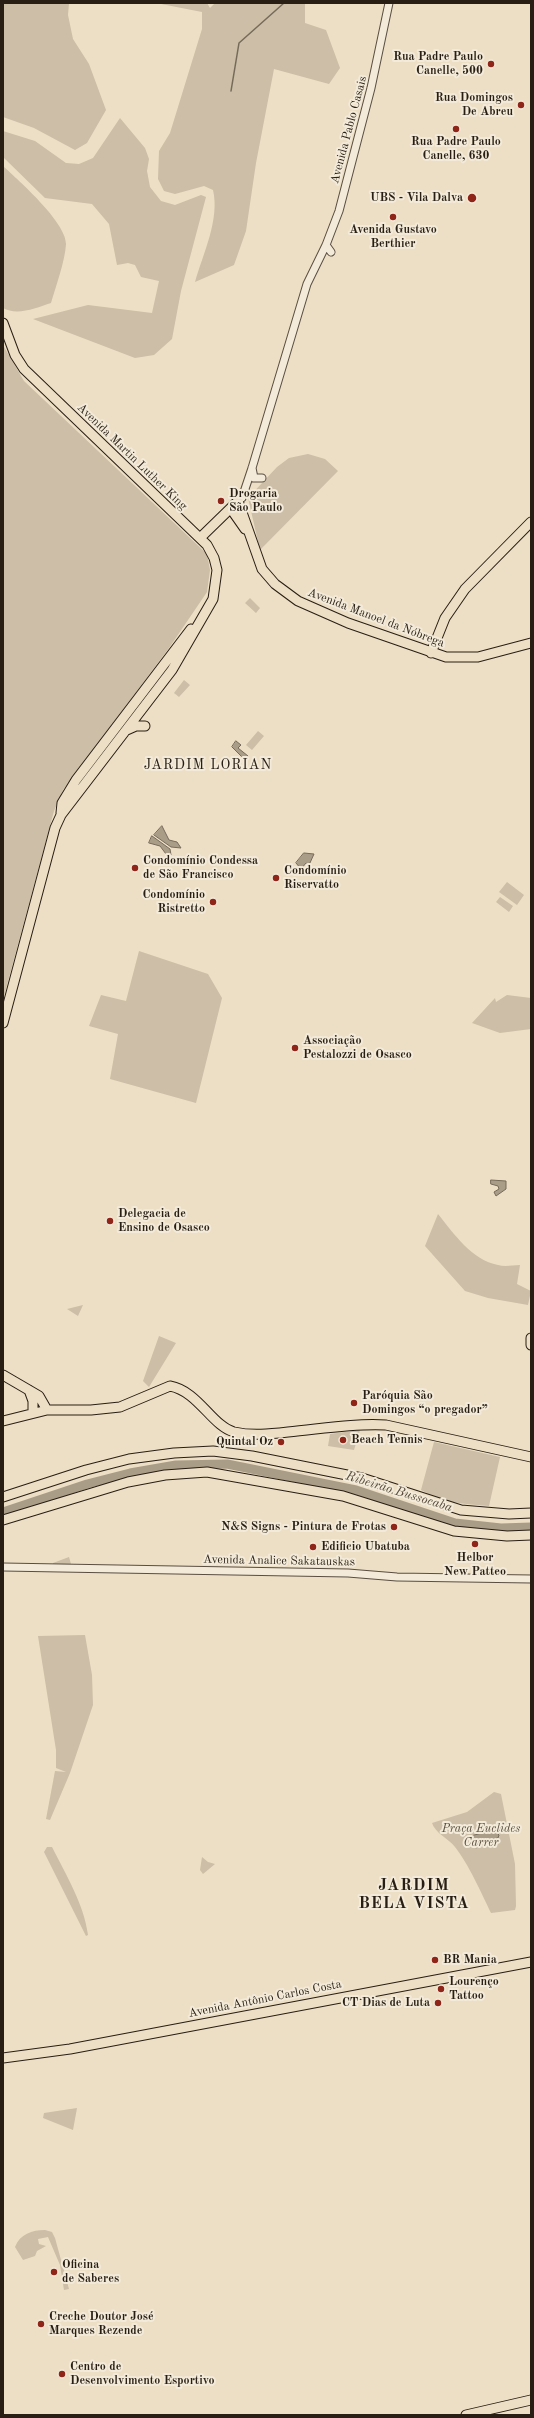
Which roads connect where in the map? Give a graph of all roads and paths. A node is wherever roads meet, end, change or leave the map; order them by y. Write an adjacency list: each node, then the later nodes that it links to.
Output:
1 (389, 3): 2 (street, Avenida Pablo Casais)
2 (326, 245): 3 (street); 5 (street, Avenida Pablo Casais)
3 (331, 252)
4 (3, 323): 11 (main road, Avenida Martin Luther King)
5 (252, 468): 6 (street); 7 (street)
6 (262, 478)
7 (240, 499): 8 (main road); 10 (main road, Avenida Manoel da Nóbrega)
8 (231, 509): 10 (main road, Avenida Manoel da Nóbrega); 11 (main road)
9 (531, 522): 13 (main road)
10 (248, 534): 13 (main road, Avenida Manoel da Nóbrega)
11 (200, 538): 14 (main road, Avenida Martin Luther King)
12 (531, 643): 13 (main road, Avenida Manoel da Nóbrega)
13 (431, 653)
14 (133, 711): 16 (main road, Avenida Martin Luther King); 17 (main road, Avenida Martin Luther King)
15 (145, 726): 16 (main road)
16 (124, 732): 18 (main road, Avenida Martin Luther King)
17 (73, 783): 18 (main road); 19 (main road, Avenida Martin Luther King)
18 (83, 786): 19 (main road, Avenida Martin Luther King)
19 (61, 815): 20 (main road, Avenida Martin Luther King)
20 (3, 1023)
21 (531, 1338): 22 (main road)
22 (531, 1345)
23 (3, 1375): 24 (main road)
24 (29, 1390): 25 (main road); 26 (main road)
25 (47, 1410): 26 (main road); 28 (main road)
26 (33, 1412): 27 (main road)
27 (3, 1421)
28 (531, 1457)
29 (3, 1497): 30 (main road)
30 (531, 1513)
31 (3, 1520): 32 (main road)
32 (531, 1535)
33 (3, 1567): 34 (street, Avenida Analice Sakatauskas)
34 (531, 1579)
35 (531, 1962): 36 (main road, Avenida Antônio Carlos Costa)
36 (3, 2058)
37 (531, 2400): 38 (main road)
38 (466, 2415)

